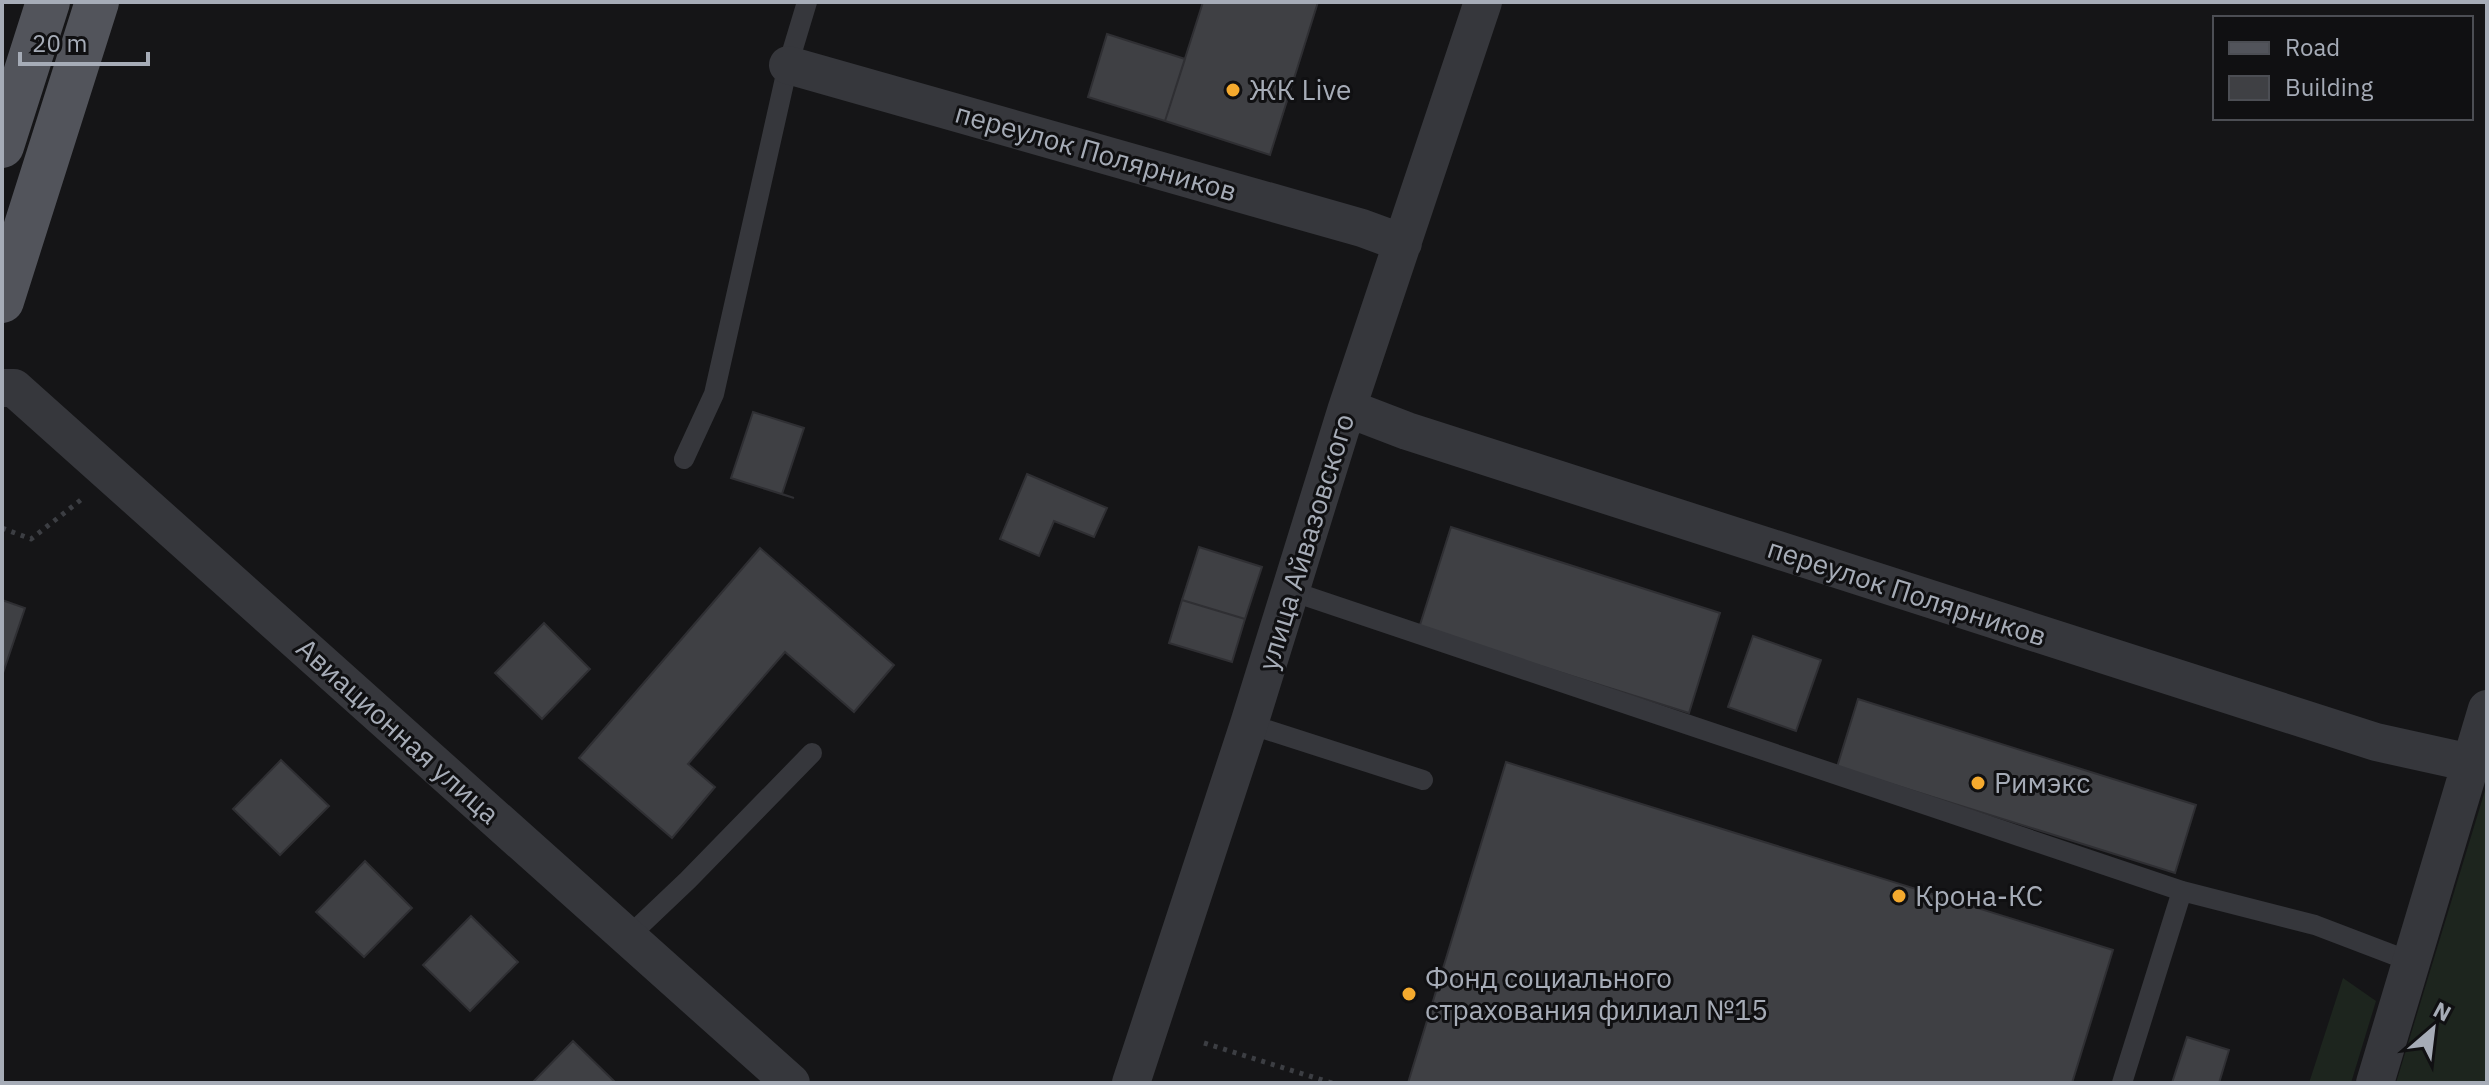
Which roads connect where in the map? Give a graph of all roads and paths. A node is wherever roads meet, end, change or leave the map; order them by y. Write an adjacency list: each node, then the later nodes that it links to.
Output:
1 (48, 2): 6 (main road)
2 (97, 2): 8 (main road)
3 (807, 2): 5 (lane)
4 (1483, 2): 7 (street, улица Айвазовского)
5 (788, 65): 7 (street, переулок Полярников); 11 (lane)
6 (2, 146)
7 (1403, 243): 10 (street, улица Айвазовского)
8 (2, 301)
9 (2, 388): 21 (street, Авиационная улица)
10 (1347, 408): 14 (street, улица Айвазовского); 18 (street, переулок Полярников)
11 (684, 459)
12 (93, 491): 13 (path)
13 (2, 528)
14 (1291, 591): 16 (street, улица Айвазовского); 20 (lane)
15 (2487, 709): 18 (street)
16 (1249, 724): 19 (lane); 25 (street, улица Айвазовского)
17 (812, 753): 21 (lane)
18 (2471, 763): 22 (street)
19 (1423, 780)
20 (2182, 891): 22 (lane); 27 (lane)
21 (628, 937): 24 (street, Авиационная улица)
22 (2412, 962): 28 (street)
23 (1204, 1043): 26 (path)
24 (791, 1083)
25 (1131, 1083)
26 (1332, 1083)
27 (2122, 1083)
28 (2375, 1083)

